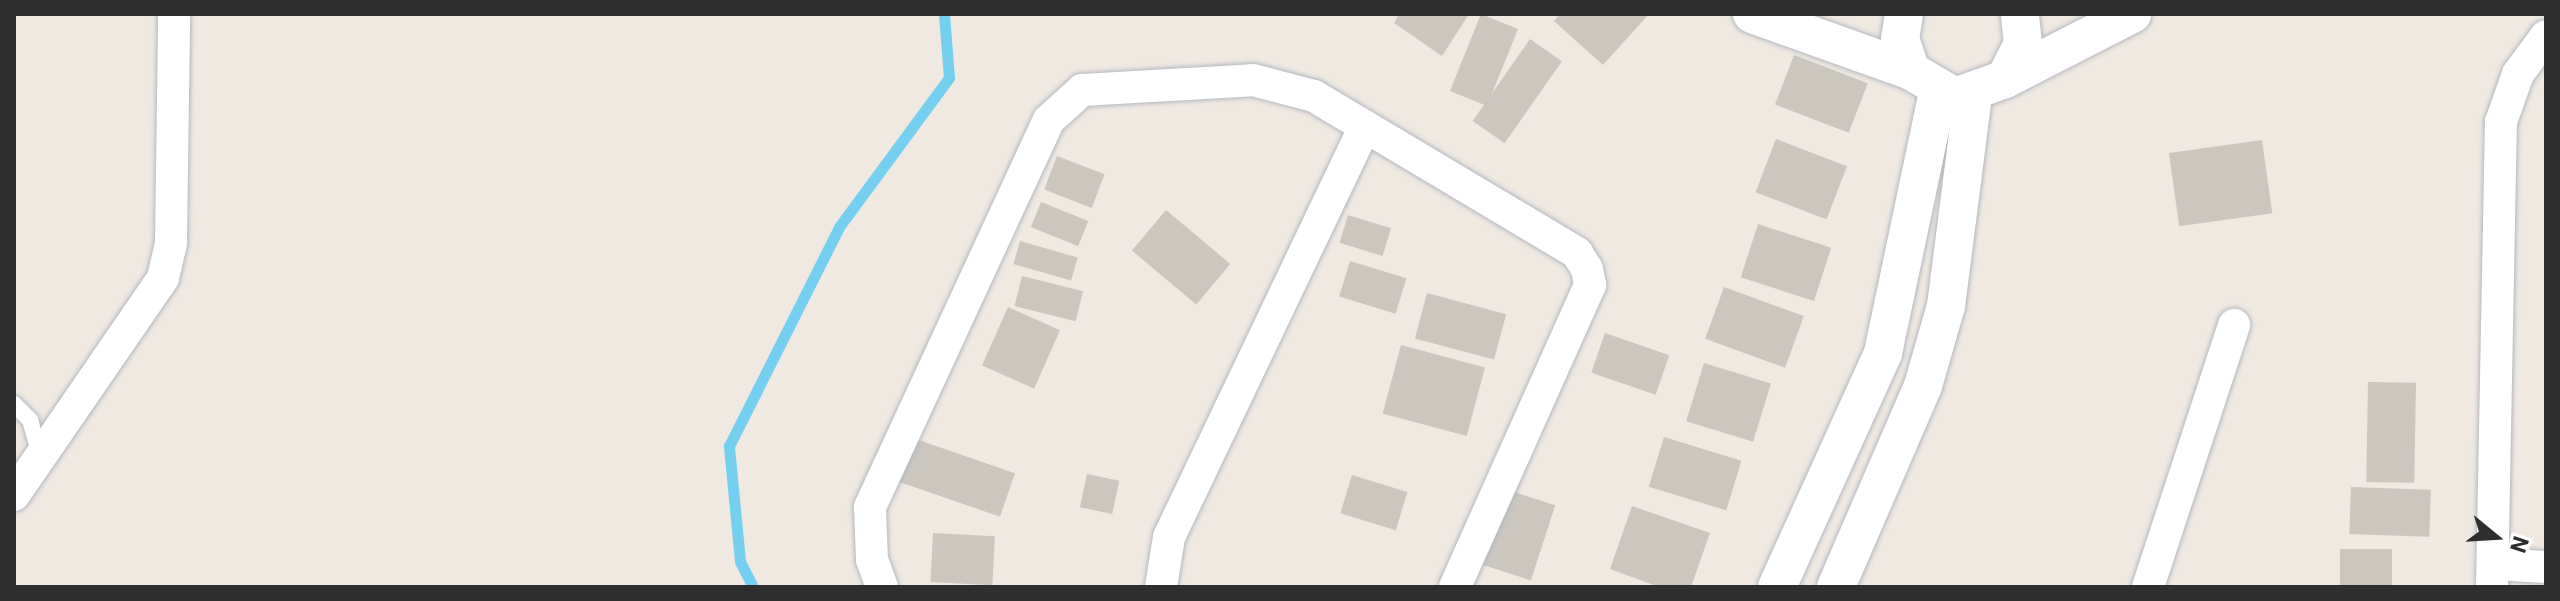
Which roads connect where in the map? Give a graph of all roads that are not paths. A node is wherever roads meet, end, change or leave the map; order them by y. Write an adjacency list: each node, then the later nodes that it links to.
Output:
1 (174, 14): 11 (street)
2 (1752, 14): 7 (street)
3 (2132, 14): 7 (street)
4 (1896, 16): 7 (street)
5 (2028, 17): 7 (street)
6 (2546, 36): 14 (street)
7 (1957, 85): 18 (street); 19 (street)
8 (1365, 126): 15 (street); 16 (street); 17 (street)
9 (2234, 325): 20 (street)
10 (14, 404): 11 (lane)
11 (40, 454): 12 (street)
12 (14, 495)
13 (2546, 567): 14 (street)
14 (2493, 576)
15 (882, 587)
16 (1161, 587)
17 (1455, 587)
18 (1777, 587)
19 (1836, 587)
20 (2148, 587)

